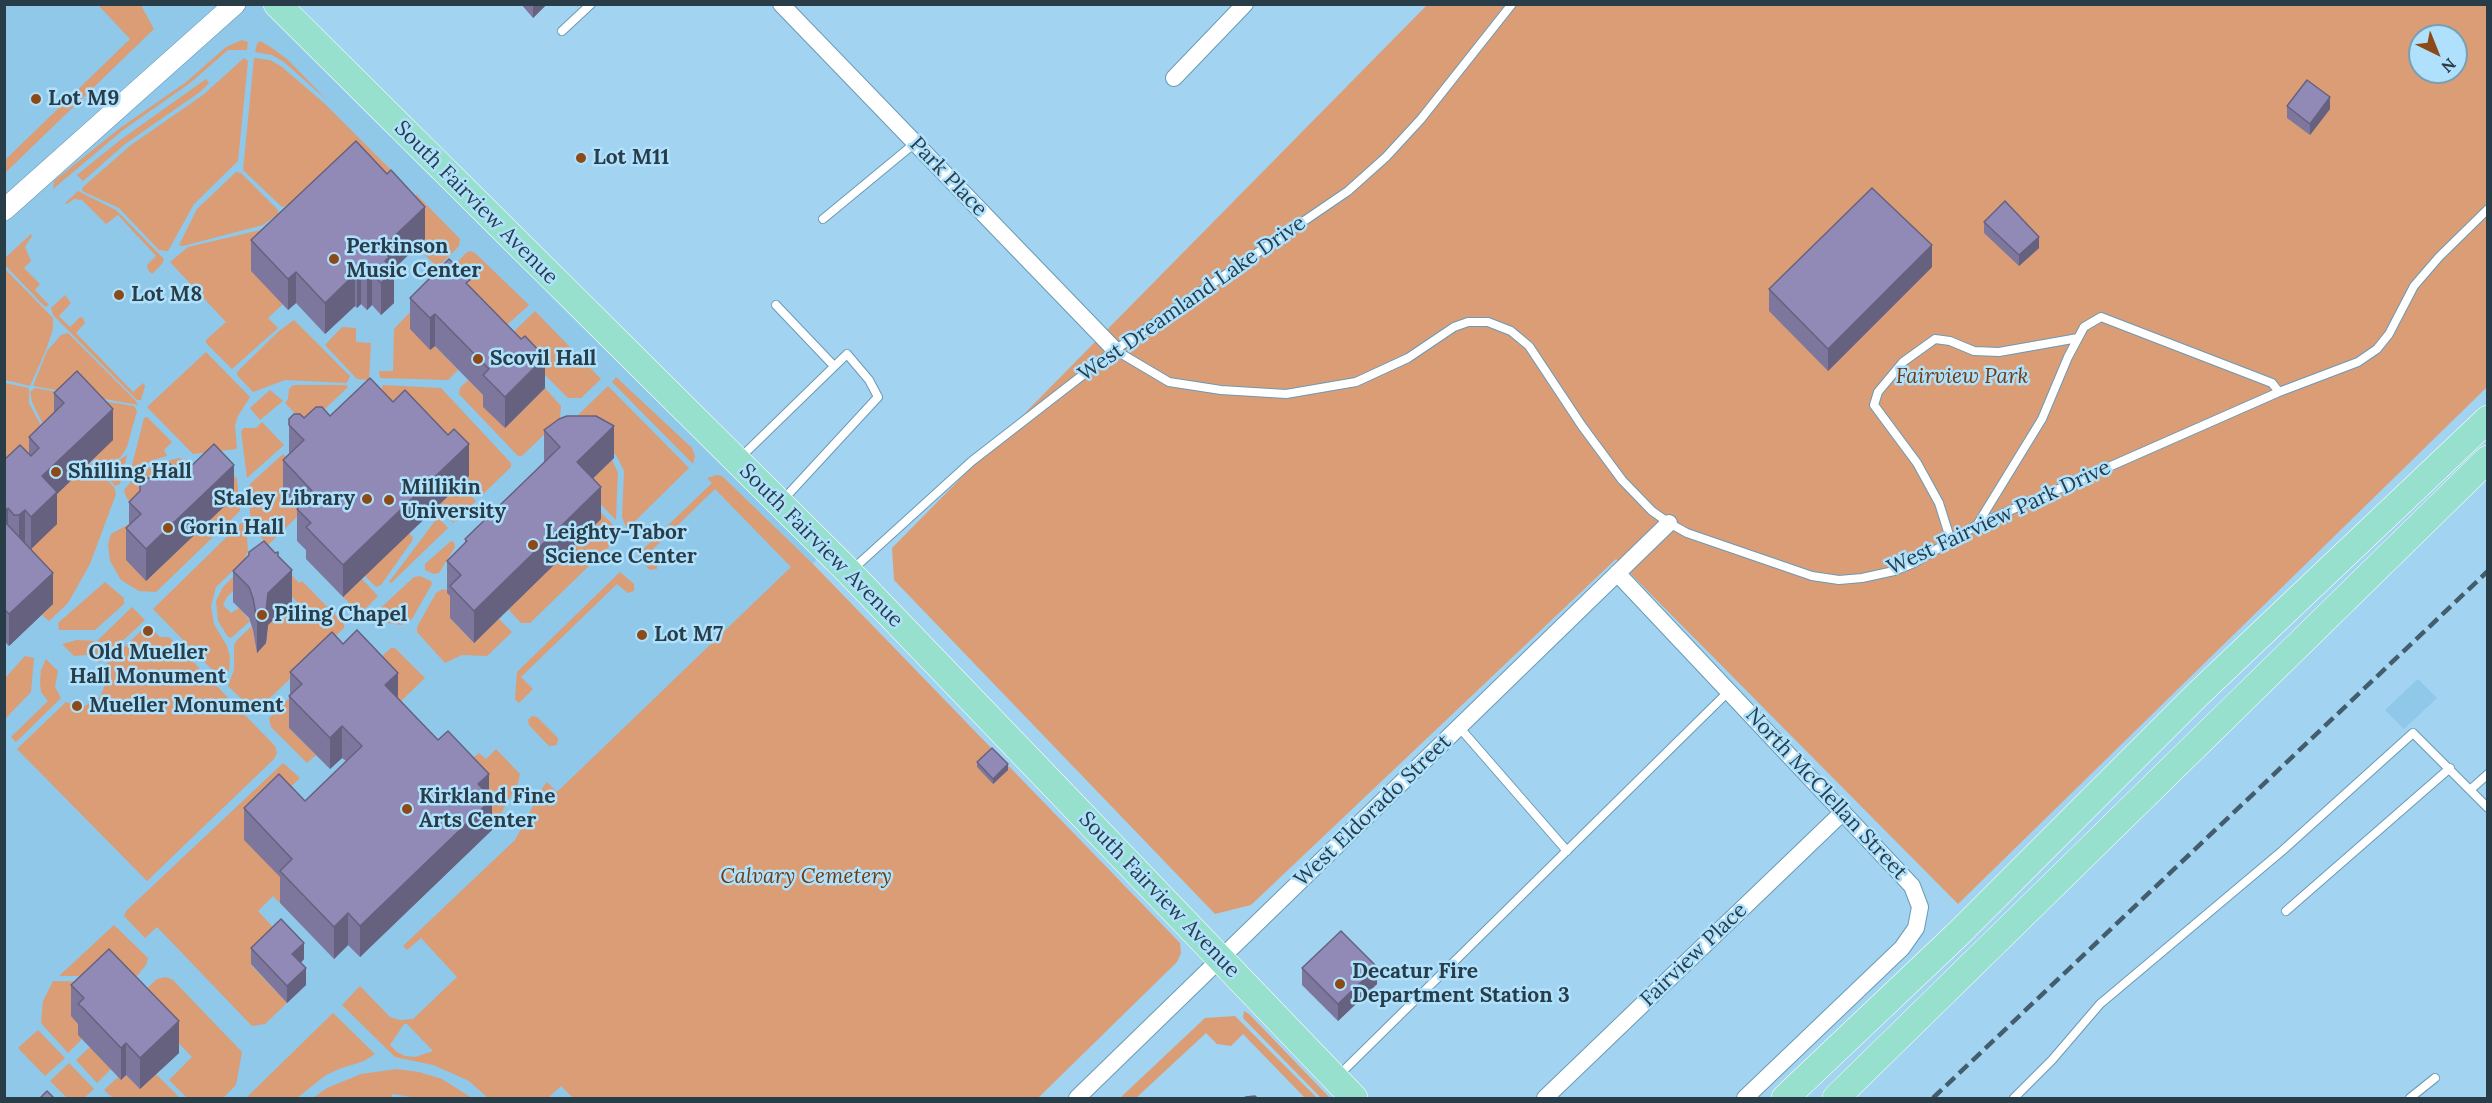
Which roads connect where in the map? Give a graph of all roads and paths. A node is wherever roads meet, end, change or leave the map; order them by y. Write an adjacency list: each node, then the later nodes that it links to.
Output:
1 (235, 4): 11 (street)
2 (277, 4): 20 (main road, South Fairview Avenue)
3 (591, 4): 7 (lane)
4 (781, 4): 9 (street, Park Place)
5 (1245, 4): 8 (street)
6 (1512, 4): 15 (lane, West Dreamland Lake Drive)
7 (562, 31)
8 (1174, 78)
9 (915, 143): 12 (lane); 15 (street, Park Place)
10 (2487, 209): 17 (lane, West Fairview Park Drive)
11 (4, 210)
12 (823, 219)
13 (776, 305): 16 (lane)
14 (2078, 338): 17 (lane); 23 (lane); 24 (lane)
15 (1115, 350): 22 (lane, West Fairview Park Drive); 25 (lane, West Dreamland Lake Drive)
16 (834, 366): 20 (lane); 21 (lane)
17 (2279, 392): 23 (lane, West Fairview Park Drive)
18 (2487, 419): 43 (main road)
19 (2487, 459): 44 (main road)
20 (736, 461): 21 (main road, South Fairview Avenue)
21 (779, 504): 25 (main road, South Fairview Avenue)
22 (1669, 523): 24 (lane, West Fairview Park Drive); 26 (street, West Eldorado Street)
23 (1977, 525): 24 (lane, West Fairview Park Drive)
24 (1951, 541)
25 (849, 572): 36 (main road, South Fairview Avenue)
26 (1617, 573): 27 (street, North McClellan Street); 28 (street, West Eldorado Street)
27 (1729, 691): 33 (street, North McClellan Street); 34 (lane)
28 (1459, 727): 34 (lane); 36 (street, West Eldorado Street)
29 (2450, 768): 31 (lane); 35 (lane); 45 (lane)
30 (2487, 774): 31 (lane)
31 (2470, 790): 32 (lane)
32 (2487, 808)
33 (1843, 812): 41 (street, Fairview Place); 42 (street, North McClellan Street)
34 (1567, 850): 38 (lane)
35 (2286, 911)
36 (1221, 958): 38 (main road, South Fairview Avenue); 39 (street, West Eldorado Street)
37 (2435, 1078): 46 (lane)
38 (1336, 1079): 40 (main road, South Fairview Avenue)
39 (1077, 1098)
40 (1354, 1098)
41 (1545, 1098)
42 (1745, 1098)
43 (1785, 1098)
44 (1836, 1098)
45 (2014, 1098)
46 (2410, 1098)

